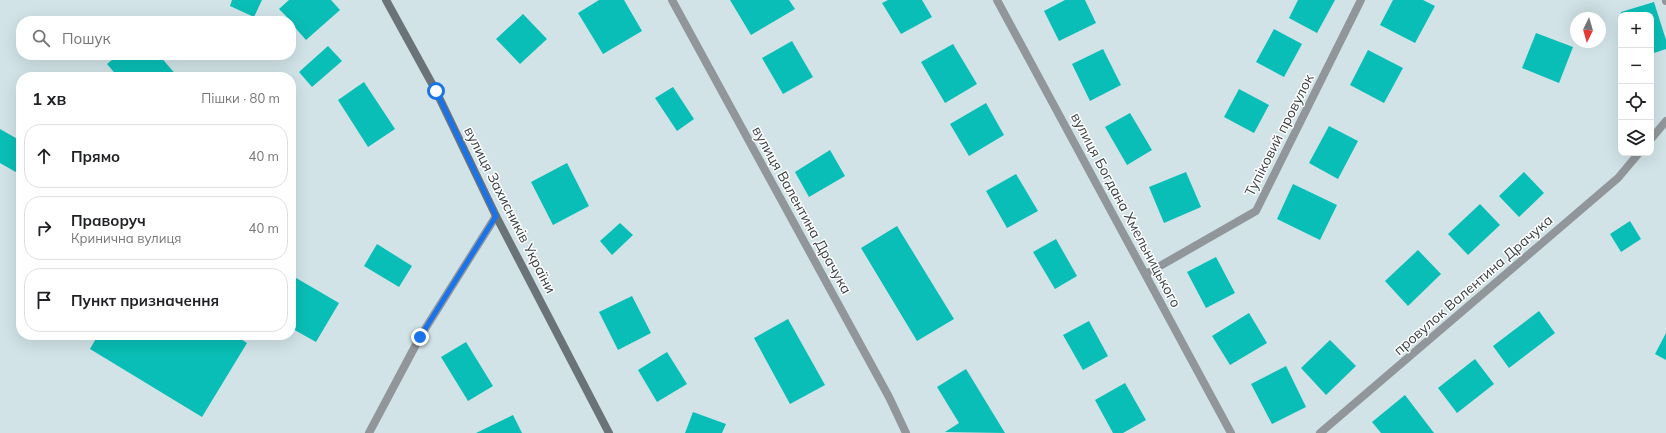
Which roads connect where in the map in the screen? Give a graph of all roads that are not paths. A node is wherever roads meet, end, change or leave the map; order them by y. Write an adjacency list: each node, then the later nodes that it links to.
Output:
1 (386, 0): 8 (main road, вулиця Захисників України)
2 (672, 0): 12 (street, вулиця Валентина Драчука)
3 (997, 0): 9 (street, вулиця Богдана Хмельницького)
4 (1361, 0): 9 (street, Тупіковий провулок)
5 (1666, 121): 6 (street)
6 (1654, 135)
7 (1636, 156): 14 (street, провулок Валентина Драчука)
8 (496, 216): 10 (street); 11 (main road, вулиця Захисників України)
9 (1146, 274): 13 (street, вулиця Богдана Хмельницького)
10 (369, 433)
11 (609, 433)
12 (906, 433)
13 (1231, 433)
14 (1320, 433)

